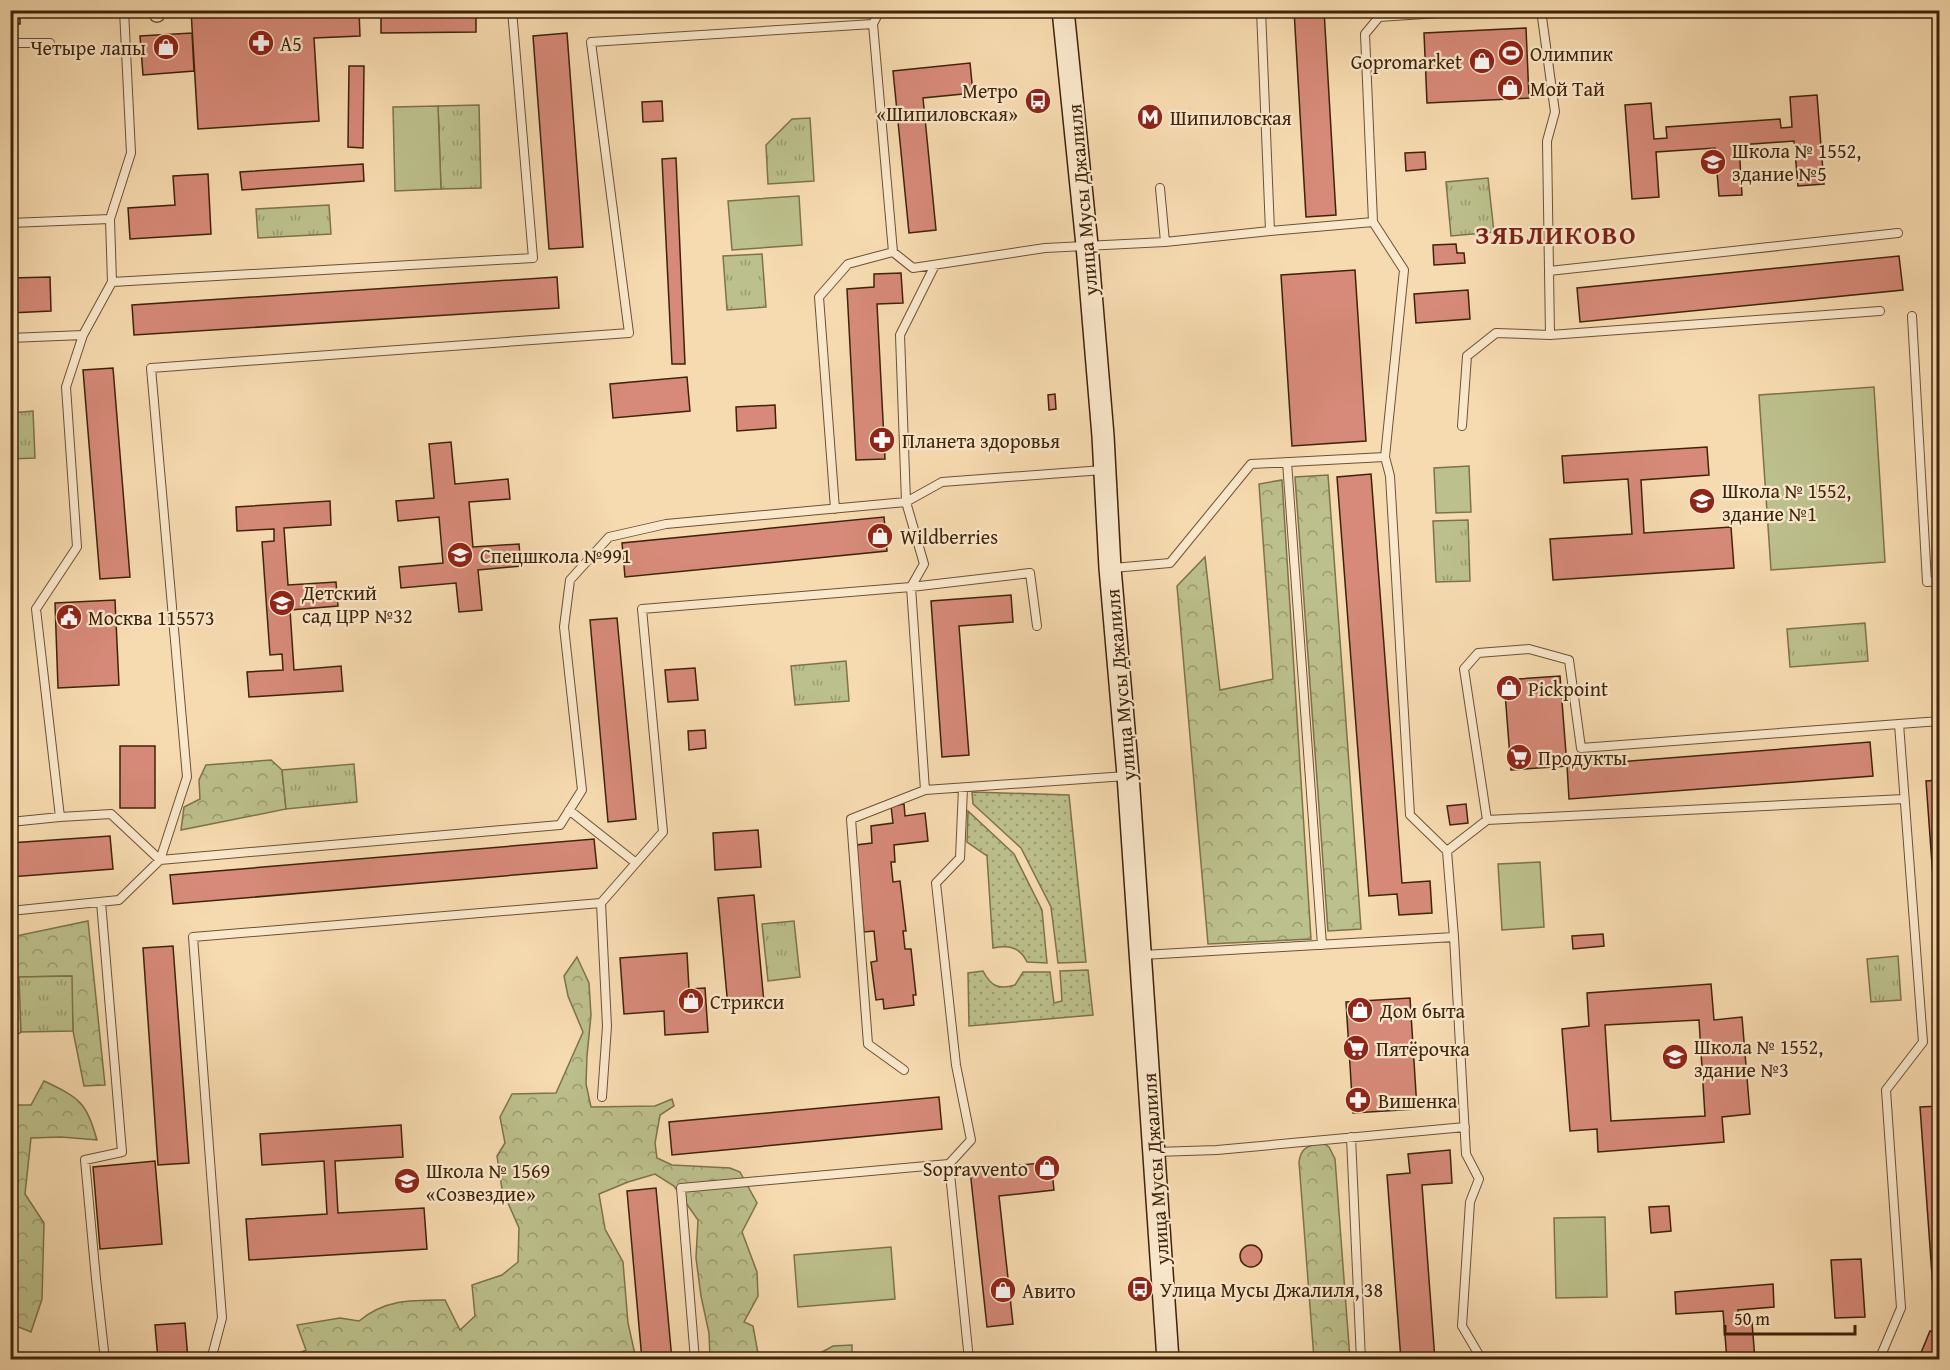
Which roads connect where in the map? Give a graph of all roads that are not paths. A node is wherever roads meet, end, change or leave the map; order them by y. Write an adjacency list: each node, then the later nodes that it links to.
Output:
1 (124, 10): 12 (lane)
2 (512, 10): 22 (lane)
3 (880, 10): 8 (lane)
4 (1063, 10): 18 (main road, улица Мусы Джалиля)
5 (1261, 10): 15 (lane)
6 (1439, 10): 13 (lane)
7 (1541, 11): 21 (lane)
8 (873, 24): 19 (lane); 49 (lane)
9 (10, 43): 10 (lane)
10 (50, 43)
11 (1160, 188): 17 (lane)
12 (110, 219): 14 (lane); 22 (lane)
13 (1373, 222): 15 (lane); 29 (lane)
14 (10, 224)
15 (1270, 231): 17 (lane)
16 (1898, 233): 21 (lane)
17 (1165, 242): 18 (lane)
18 (1087, 245): 20 (lane); 31 (main road, улица Мусы Джалиля)
19 (893, 252): 20 (lane); 33 (lane)
20 (935, 265): 32 (lane)
21 (1549, 271): 25 (lane)
22 (112, 282): 26 (lane)
23 (1880, 311): 25 (lane)
24 (1912, 316): 35 (lane)
25 (1550, 334): 28 (lane)
26 (83, 335): 27 (lane); 45 (lane)
27 (10, 338)
28 (1462, 426)
29 (1385, 457): 30 (lane); 48 (lane)
30 (1287, 462): 34 (lane); 55 (lane)
31 (1105, 470): 32 (lane); 34 (main road, улица Мусы Джалиля)
32 (906, 502): 33 (lane); 36 (lane)
33 (835, 509): 44 (lane)
34 (1110, 568): 40 (main road, улица Мусы Джалиля)
35 (1940, 581)
36 (911, 587): 37 (lane); 42 (lane); 50 (lane)
37 (1036, 626)
38 (1940, 721): 39 (lane)
39 (1899, 724): 43 (lane); 46 (lane)
40 (1128, 776): 41 (lane); 56 (main road, улица Мусы Джалиля)
41 (963, 788): 42 (lane); 62 (lane)
42 (926, 790): 57 (lane)
43 (1904, 799): 46 (lane); 71 (lane)
44 (569, 810): 49 (lane); 50 (lane)
45 (60, 817): 47 (lane); 49 (lane)
46 (1487, 820): 48 (lane)
47 (10, 822)
48 (1447, 850): 54 (lane)
49 (160, 860): 51 (lane)
50 (636, 863): 52 (lane)
51 (101, 902): 53 (lane); 63 (lane)
52 (601, 903): 58 (lane); 64 (lane)
53 (10, 911)
54 (1454, 937): 55 (lane); 59 (lane)
55 (1322, 945): 56 (lane)
56 (1139, 955): 61 (main road, улица Мусы Джалиля)
57 (904, 1070)
58 (602, 1097)
59 (1465, 1127): 60 (lane); 70 (lane)
60 (1351, 1137): 61 (lane); 69 (lane)
61 (1154, 1152): 68 (main road, улица Мусы Джалиля)
62 (949, 1164): 65 (lane); 66 (lane)
63 (105, 1359)
64 (211, 1359)
65 (695, 1359)
66 (969, 1359)
67 (1161, 1359): 68 (lane)
68 (1168, 1359)
69 (1361, 1359)
70 (1482, 1359)
71 (1879, 1359)

